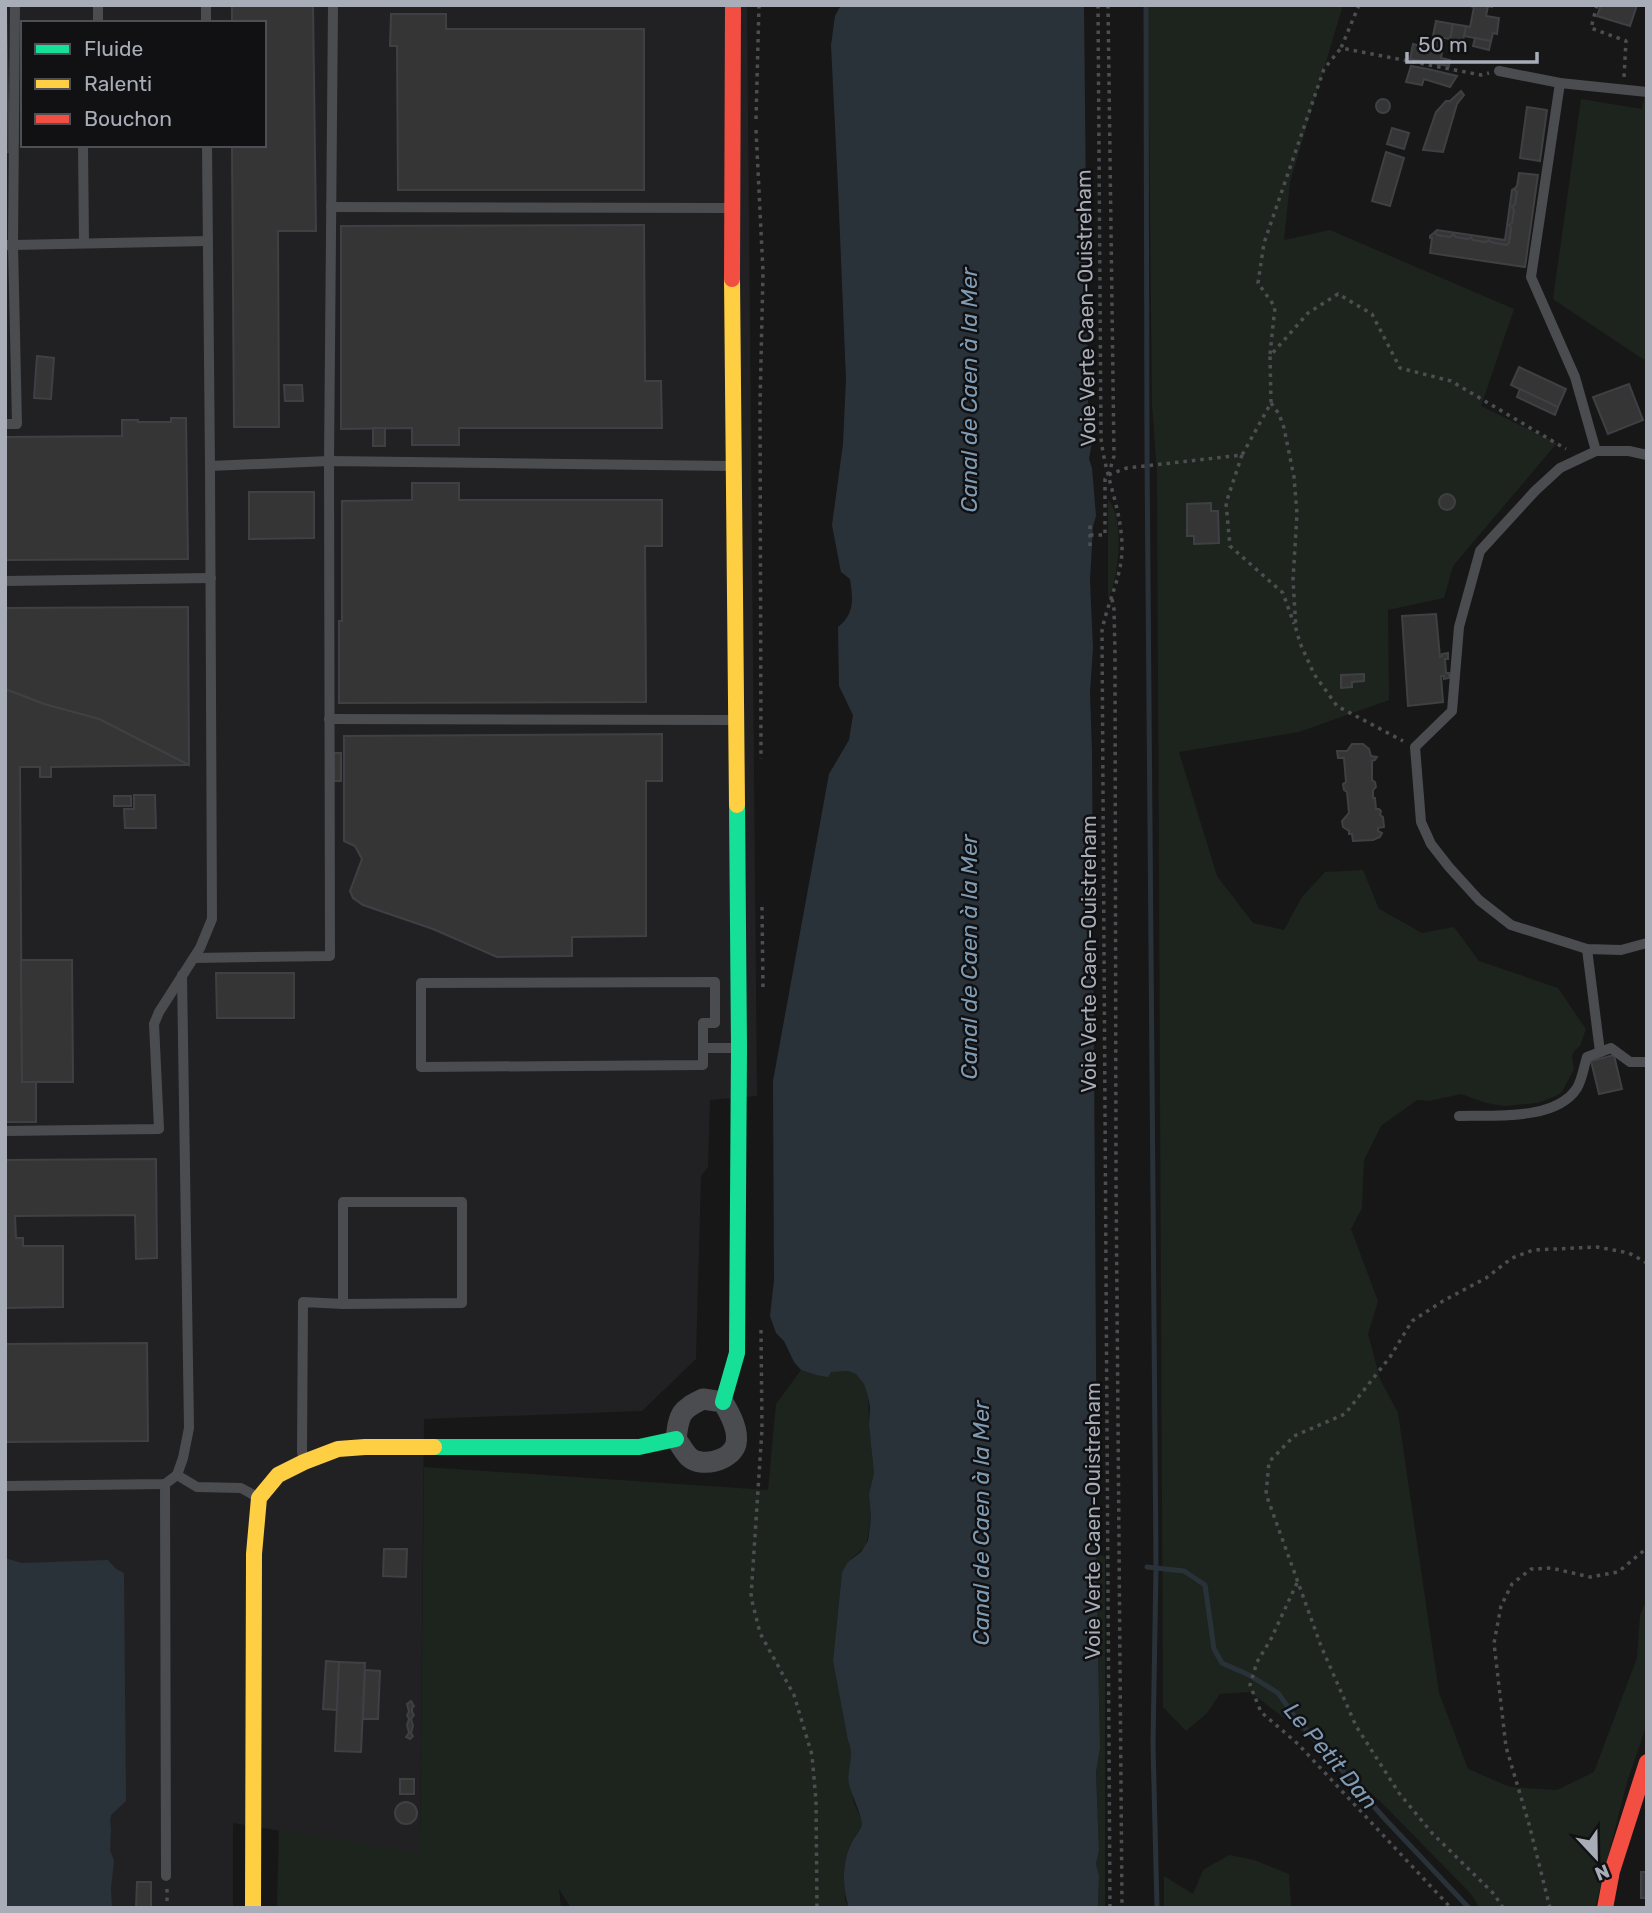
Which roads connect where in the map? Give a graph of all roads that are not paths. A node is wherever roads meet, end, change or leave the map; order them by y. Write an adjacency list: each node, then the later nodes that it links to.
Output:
1 (15, 5): 7 (lane)
2 (333, 5): 10 (lane)
3 (733, 5): 11 (street)
4 (1499, 71): 5 (lane)
5 (1560, 83): 6 (lane); 16 (lane)
6 (1647, 92)
7 (18, 110): 14 (lane)
8 (83, 147): 13 (lane)
9 (207, 147): 12 (lane)
10 (331, 207): 11 (lane); 18 (lane)
11 (732, 208): 20 (street)
12 (208, 241): 13 (lane); 19 (lane)
13 (84, 243): 14 (lane)
14 (9, 245): 15 (lane)
15 (5, 424)
16 (1596, 451): 17 (lane); 26 (lane)
17 (1647, 455)
18 (329, 461): 19 (lane); 20 (lane); 23 (lane)
19 (210, 466): 21 (lane)
20 (734, 466): 24 (street)
21 (211, 578): 22 (lane); 27 (lane)
22 (5, 581)
23 (329, 719): 24 (lane); 27 (lane)
24 (736, 720): 30 (street)
25 (1647, 943): 26 (lane)
26 (1587, 949): 31 (lane)
27 (194, 958): 28 (lane)
28 (183, 975): 34 (lane); 39 (lane)
29 (703, 1048): 29 (lane); 30 (lane)
30 (739, 1048): 36 (street)
31 (1600, 1052): 32 (lane); 33 (lane)
32 (1647, 1062)
33 (1459, 1116)
34 (5, 1131)
35 (343, 1304): 35 (lane); 38 (lane)
36 (723, 1402): 37 (street); 37 (street)
37 (676, 1439): 38 (street)
38 (304, 1462): 42 (street)
39 (177, 1475): 40 (lane); 42 (lane)
40 (165, 1484): 41 (lane); 44 (lane)
41 (5, 1486)
42 (259, 1498): 45 (street)
43 (1647, 1762): 46 (street)
44 (166, 1876)
45 (253, 1908)
46 (1605, 1908)

